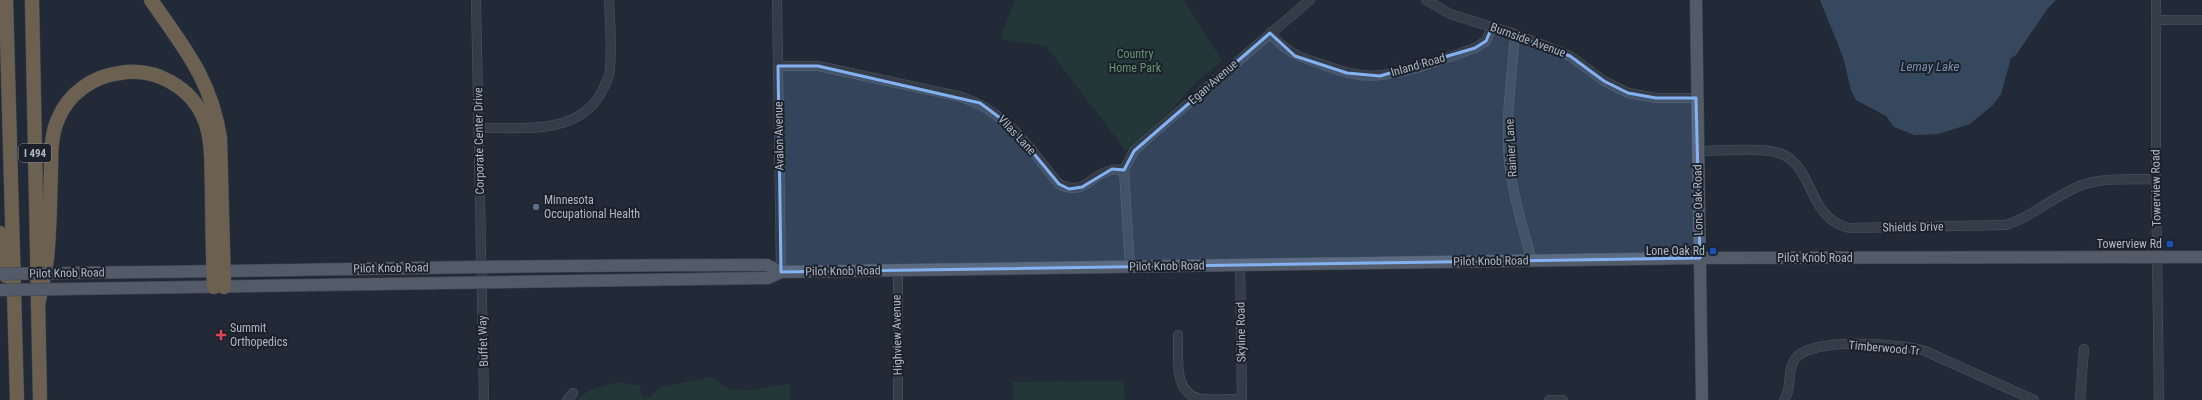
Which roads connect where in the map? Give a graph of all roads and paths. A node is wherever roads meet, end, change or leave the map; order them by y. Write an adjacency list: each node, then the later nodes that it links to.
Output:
1 (6, 0): 42 (highway, I 494)
2 (32, 0): 39 (highway, I 494)
3 (151, 0): 32 (highway)
4 (476, 0): 18 (street, Corporate Center Drive)
5 (609, 0): 18 (street)
6 (777, 0): 16 (street, Avalon Avenue)
7 (1310, 0): 14 (street, Egan Avenue)
8 (1426, 0): 13 (street, Burnside Avenue)
9 (1696, 0): 17 (main road, Lone Oak Road)
10 (2156, 0): 11 (street, Towerview Road)
11 (2156, 20): 12 (street); 21 (street, Towerview Road)
12 (2202, 20)
13 (1492, 27): 14 (street, Inland Road); 15 (street, Burnside Avenue)
14 (1270, 33): 20 (street, Egan Avenue)
15 (1515, 34): 17 (street, Burnside Avenue); 26 (street, Rainier Lane)
16 (778, 66): 20 (street, Vilas Lane); 33 (street, Avalon Avenue)
17 (1696, 98): 19 (main road, Lone Oak Road)
18 (478, 128): 30 (street, Corporate Center Drive)
19 (1697, 151): 21 (street, Shields Drive); 24 (main road, Lone Oak Road)
20 (1124, 170): 29 (street)
21 (2156, 180): 25 (street, Towerview Road)
22 (0, 233): 42 (highway)
23 (2202, 257): 25 (main road, Pilot Knob Road)
24 (1700, 258): 25 (main road, Pilot Knob Road); 26 (main road, Pilot Knob Road); 50 (main road, Lone Oak Road)
25 (2156, 258): 54 (street, Towerview Road)
26 (1532, 260): 28 (main road, Pilot Knob Road)
27 (709, 264): 30 (main road, Pilot Knob Road); 33 (main road, Pilot Knob Road); 35 (street)
28 (1240, 265): 29 (main road, Pilot Knob Road); 43 (street, Skyline Road)
29 (1130, 266): 31 (main road, Pilot Knob Road)
30 (481, 267): 32 (main road, Pilot Knob Road); 36 (street, Corporate Center Drive)
31 (898, 270): 33 (main road, Pilot Knob Road); 47 (street, Highview Avenue)
32 (219, 271): 34 (main road, Pilot Knob Road, bridge); 37 (highway); 39 (highway)
33 (781, 272): 35 (main road, Pilot Knob Road)
34 (0, 274)
35 (710, 279): 36 (main road, Pilot Knob Road)
36 (481, 283): 37 (main road, Pilot Knob Road); 46 (street, Buffet Way)
37 (219, 287): 38 (main road, Pilot Knob Road, bridge)
38 (0, 290)
39 (38, 305): 45 (highway, I 494)
40 (1178, 335): 43 (street)
41 (2084, 349): 53 (street)
42 (16, 351): 44 (highway, I 494)
43 (1242, 399)
44 (17, 400)
45 (40, 400)
46 (484, 400)
47 (898, 400)
48 (1549, 400): 49 (street)
49 (1562, 400)
50 (1702, 400)
51 (1784, 400): 52 (street, Timberwood Tr)
52 (2034, 400)
53 (2080, 400)
54 (2159, 400)

